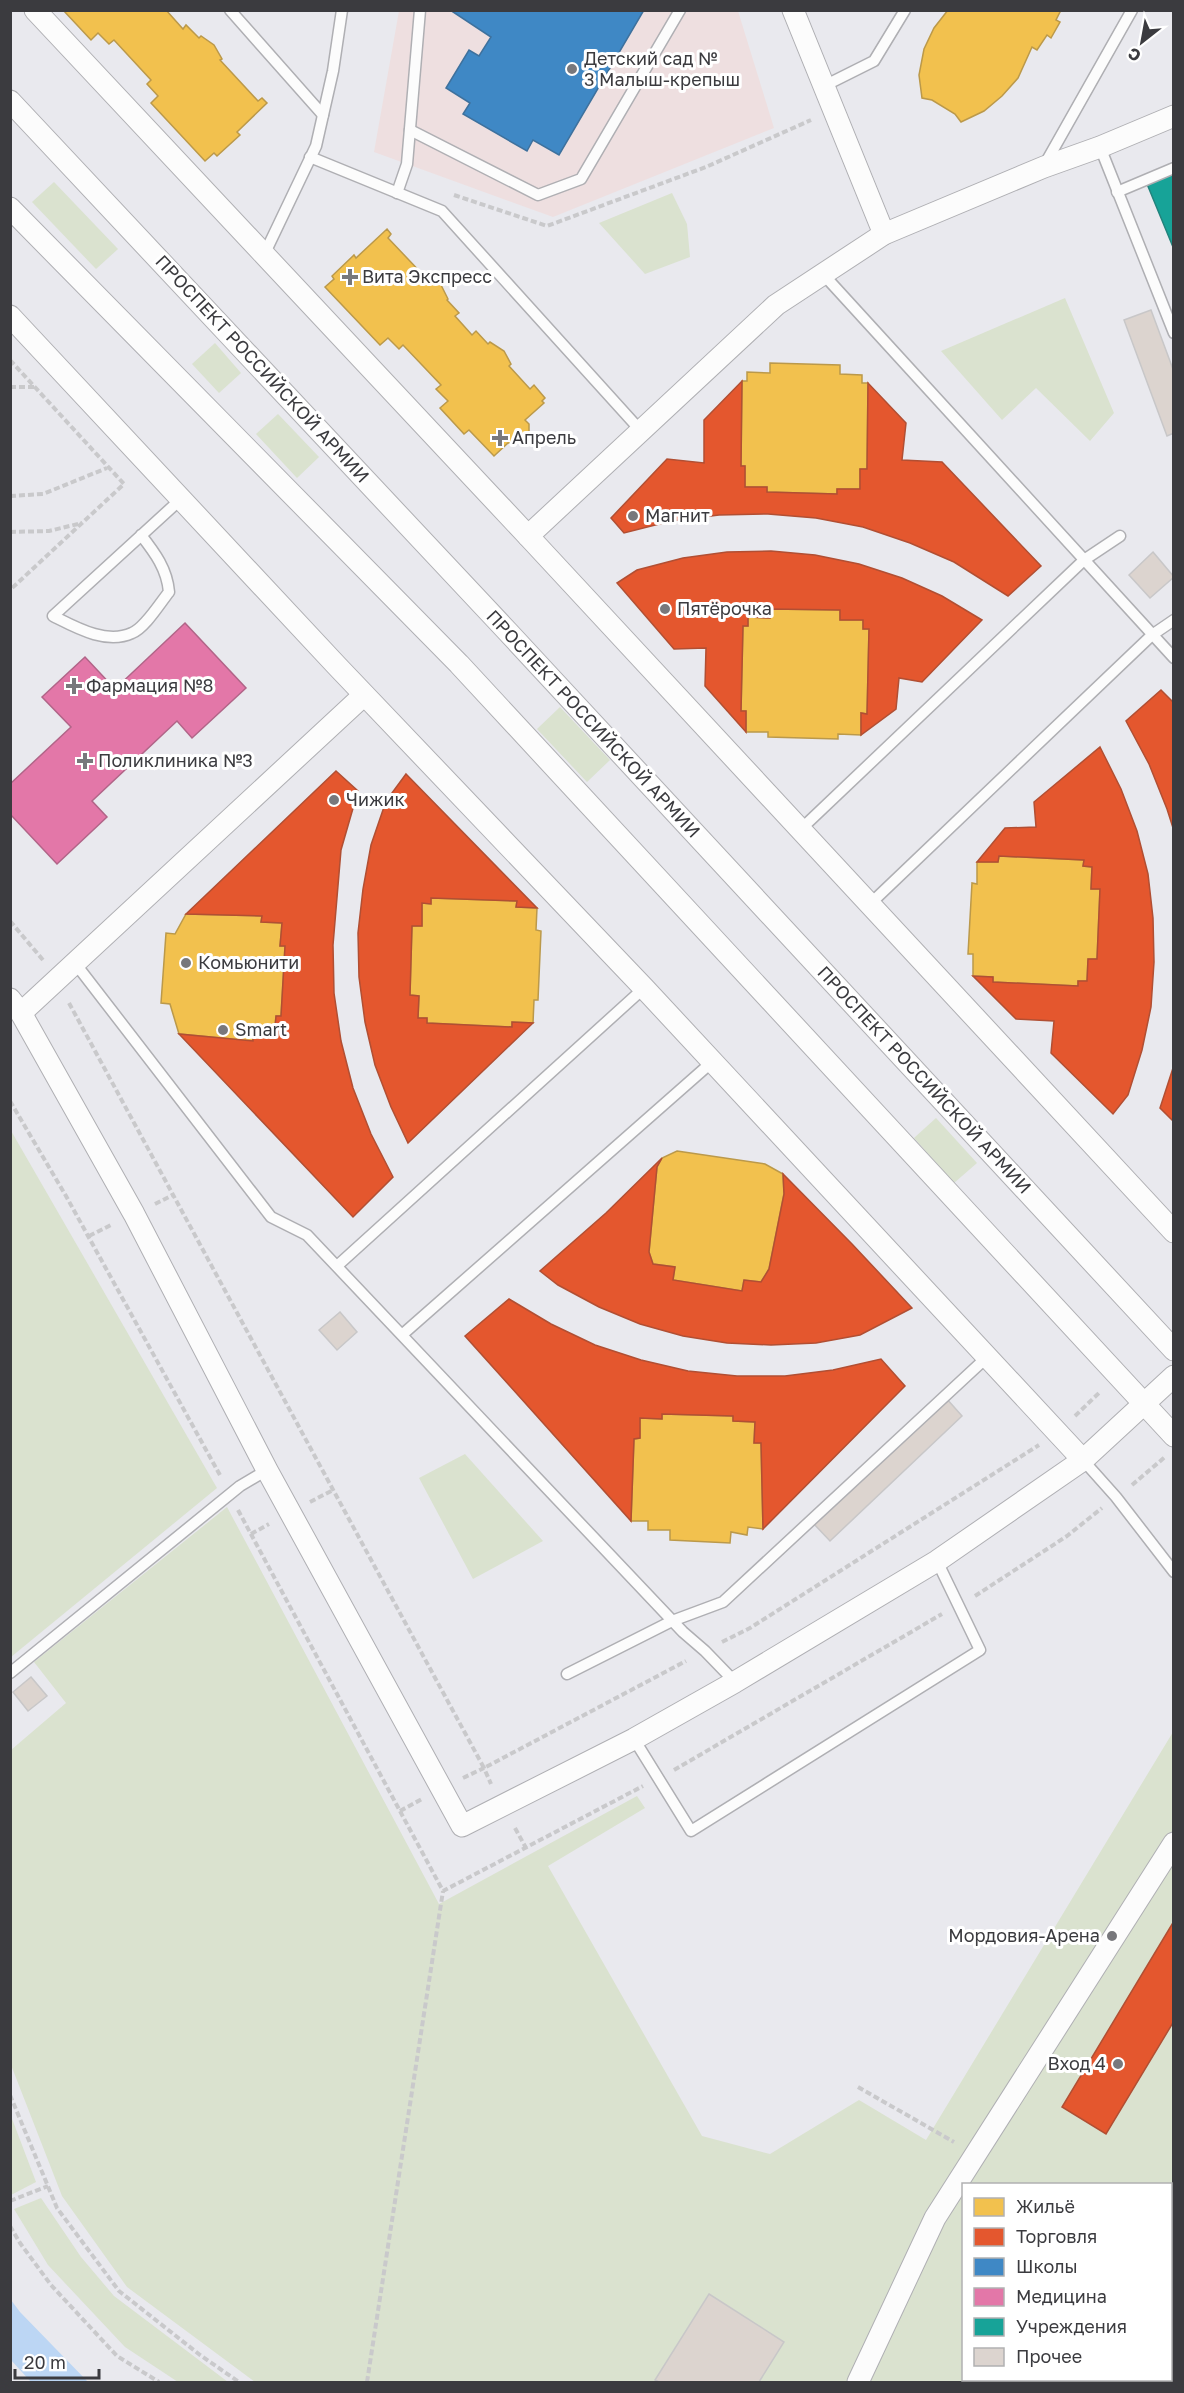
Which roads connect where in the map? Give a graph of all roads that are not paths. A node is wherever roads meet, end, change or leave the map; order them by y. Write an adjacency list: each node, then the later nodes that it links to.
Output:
1 (35, 10): 22 (street)
2 (230, 10): 11 (lane)
3 (342, 10): 11 (lane)
4 (420, 10): 13 (lane)
5 (680, 10): 13 (lane)
6 (793, 10): 9 (street)
7 (905, 10): 9 (lane)
8 (1132, 10): 16 (lane)
9 (824, 87): 21 (street)
10 (10, 100): 45 (street, ПРОСПЕКТ РОССИЙСКОЙ АРМИИ)
11 (323, 115): 15 (lane)
12 (1173, 116): 14 (street)
13 (410, 130): 19 (lane)
14 (1100, 147): 16 (street); 18 (lane)
15 (310, 157): 19 (lane); 22 (lane)
16 (1044, 166): 21 (street)
17 (1173, 168): 18 (lane)
18 (1117, 192): 25 (lane)
19 (397, 193): 26 (lane)
20 (10, 208): 48 (street)
21 (884, 234): 23 (street)
22 (264, 255): 29 (street)
23 (823, 274): 26 (street); 31 (lane)
24 (10, 316): 27 (street)
25 (1173, 333)
26 (640, 431): 29 (street)
27 (181, 499): 28 (lane); 35 (street)
28 (141, 535): 28 (lane)
29 (528, 536): 36 (street)
30 (1120, 536): 31 (lane)
31 (1084, 560): 33 (lane); 36 (lane)
32 (1173, 620): 33 (lane)
33 (1152, 635): 34 (lane); 37 (lane)
34 (1173, 658)
35 (364, 695): 38 (street); 39 (street)
36 (800, 831): 37 (street)
37 (869, 905): 42 (street)
38 (75, 963): 40 (street); 43 (lane)
39 (644, 988): 41 (street); 43 (lane)
40 (16, 1006): 51 (street)
41 (712, 1062): 44 (lane); 46 (street)
42 (1173, 1233)
43 (337, 1266): 44 (lane)
44 (403, 1334): 54 (lane)
45 (1173, 1350)
46 (986, 1358): 50 (street); 54 (lane)
47 (1173, 1376): 48 (street)
48 (1144, 1405): 49 (street); 50 (street)
49 (1170, 1446)
50 (1083, 1461): 52 (street); 53 (lane)
51 (267, 1470): 55 (lane); 58 (street)
52 (937, 1561): 57 (street); 58 (lane)
53 (1173, 1572)
54 (672, 1621): 56 (lane); 57 (lane)
55 (10, 1673)
56 (567, 1674)
57 (735, 1682): 58 (street)
58 (634, 1739)
59 (1173, 1843): 60 (street)
60 (858, 2382)

